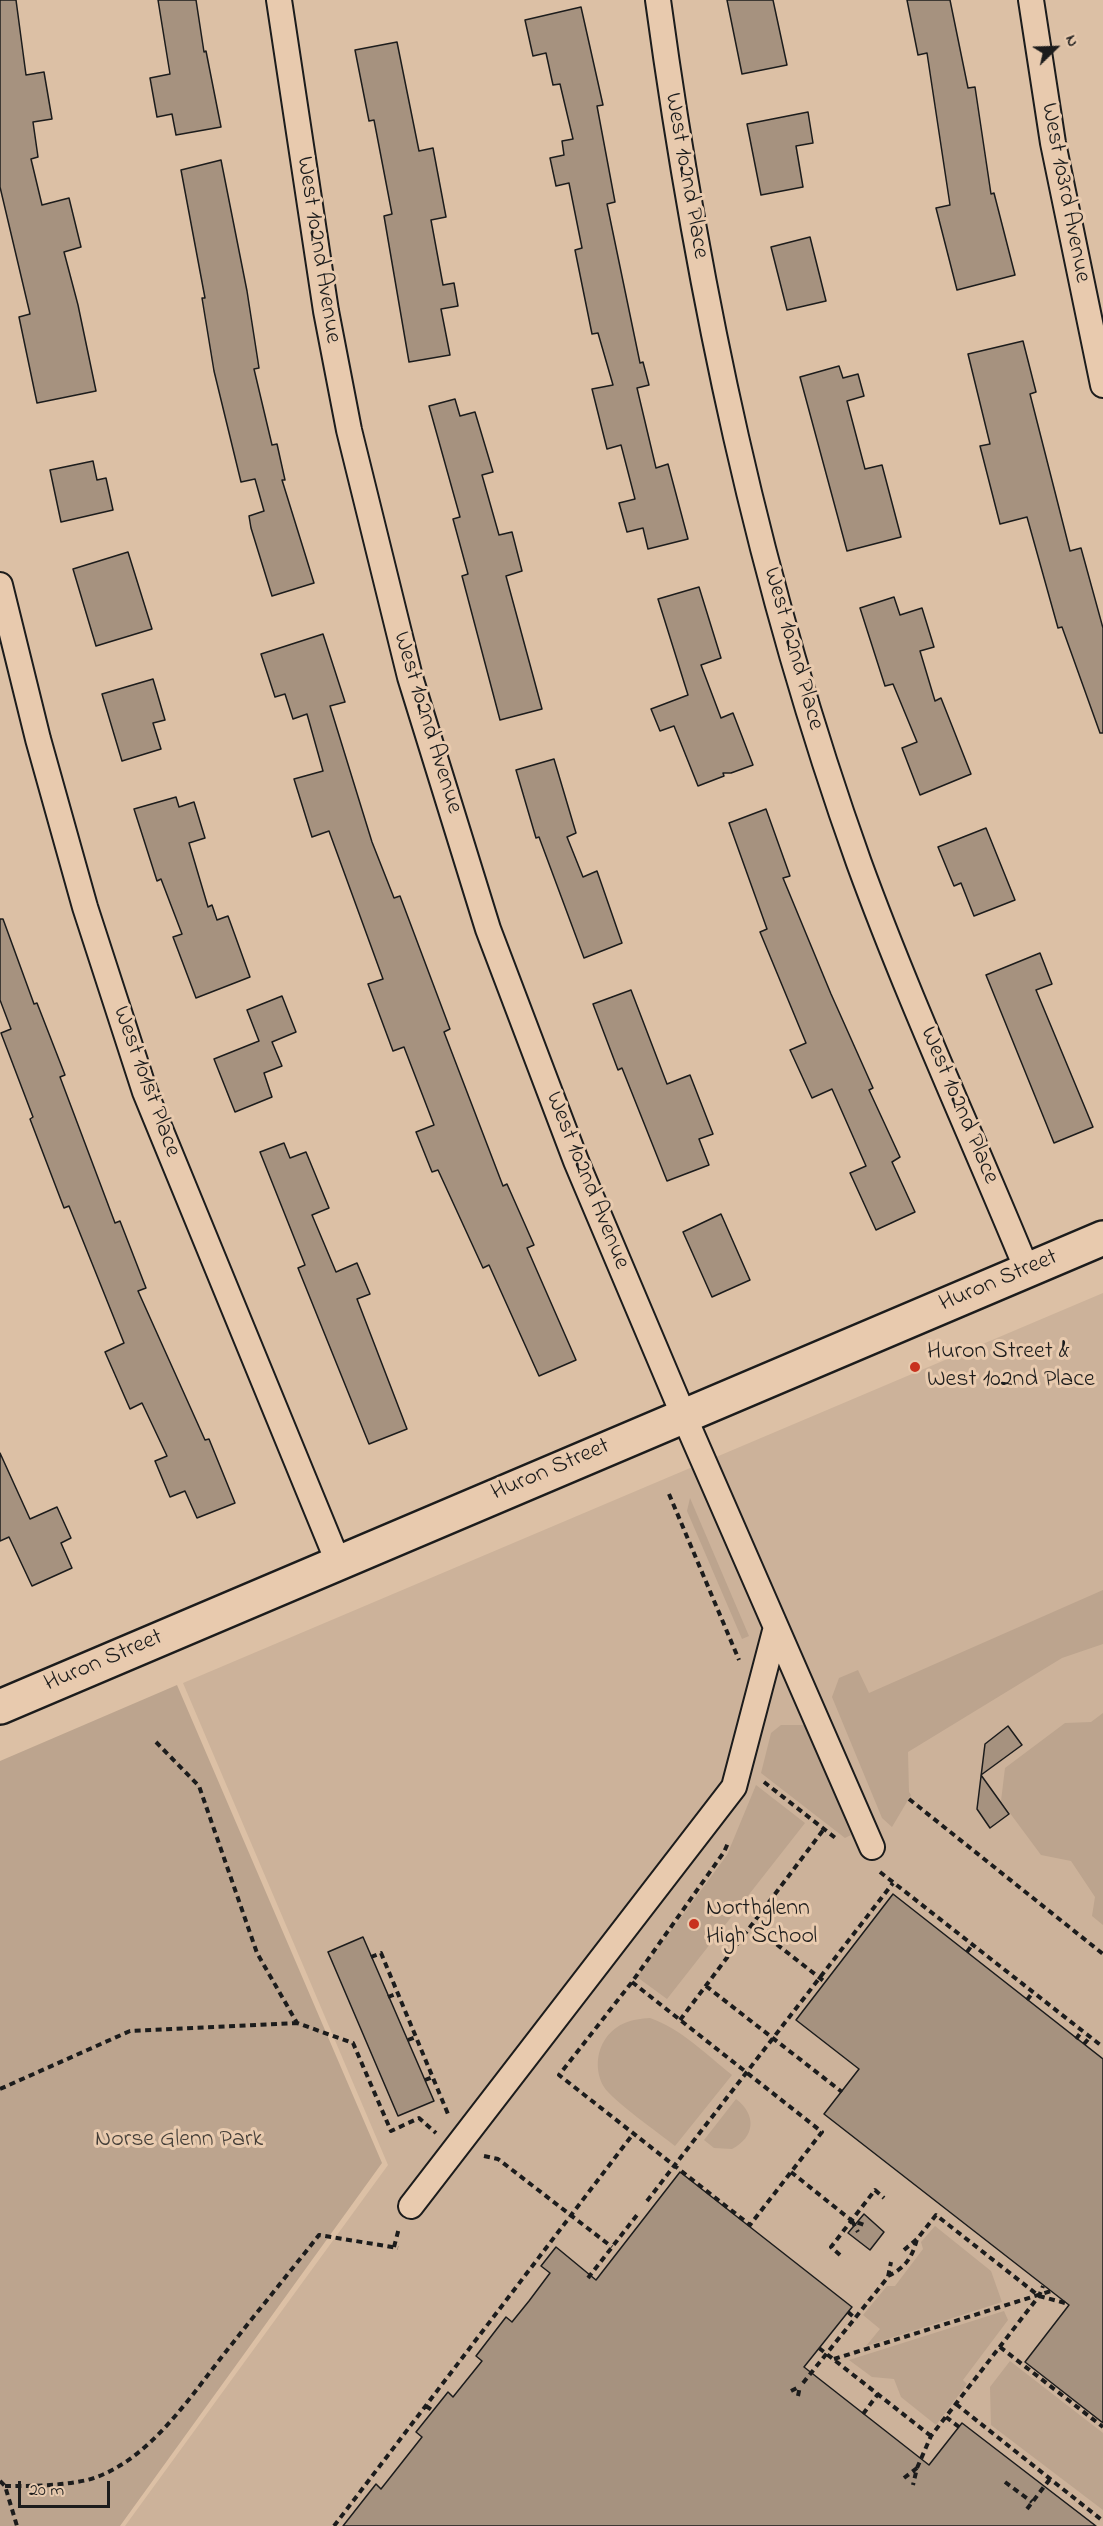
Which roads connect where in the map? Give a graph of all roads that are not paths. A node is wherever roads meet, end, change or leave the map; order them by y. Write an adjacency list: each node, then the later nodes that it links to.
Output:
1 (279, 0): 8 (street, West 102nd Avenue)
2 (658, 0): 7 (street, West 102nd Place)
3 (1031, 0): 4 (street, West 103rd Avenue)
4 (1103, 386)
5 (0, 585): 9 (street, West 101st Place)
6 (1103, 1238): 7 (main road, Huron Street)
7 (1027, 1270): 8 (main road, Huron Street)
8 (683, 1414): 9 (main road, Huron Street); 10 (street, West 102nd Avenue)
9 (338, 1562): 11 (main road, Huron Street)
10 (776, 1627): 12 (street, West 102nd Avenue); 13 (street)
11 (0, 1707)
12 (874, 1858)
13 (411, 2206)

